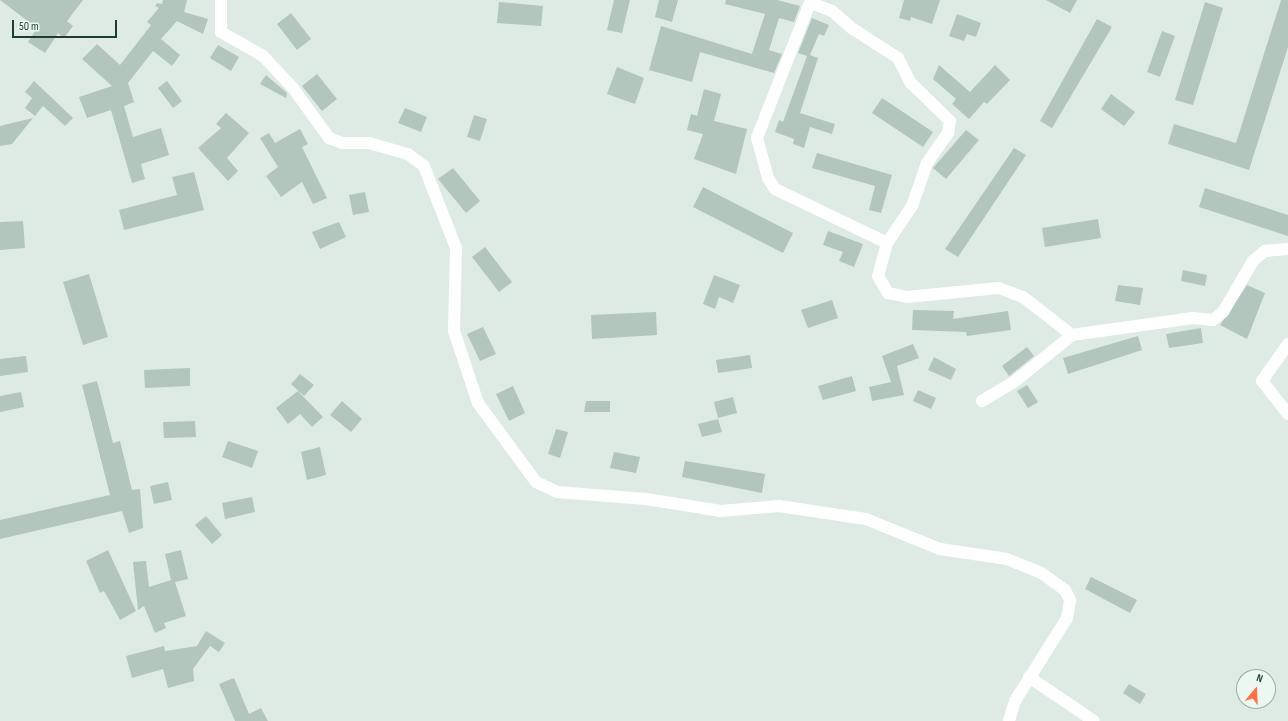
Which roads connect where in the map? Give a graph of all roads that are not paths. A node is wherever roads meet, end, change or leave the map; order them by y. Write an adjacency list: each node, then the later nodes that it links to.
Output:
1 (220, 0): 9 (street)
2 (811, 1): 3 (street); 3 (street)
3 (887, 243): 5 (street)
4 (1288, 249): 5 (street)
5 (1072, 335): 7 (street)
6 (1288, 344): 8 (street)
7 (982, 402)
8 (1288, 414)
9 (1029, 677): 10 (street); 11 (street)
10 (1009, 721)
11 (1094, 721)

